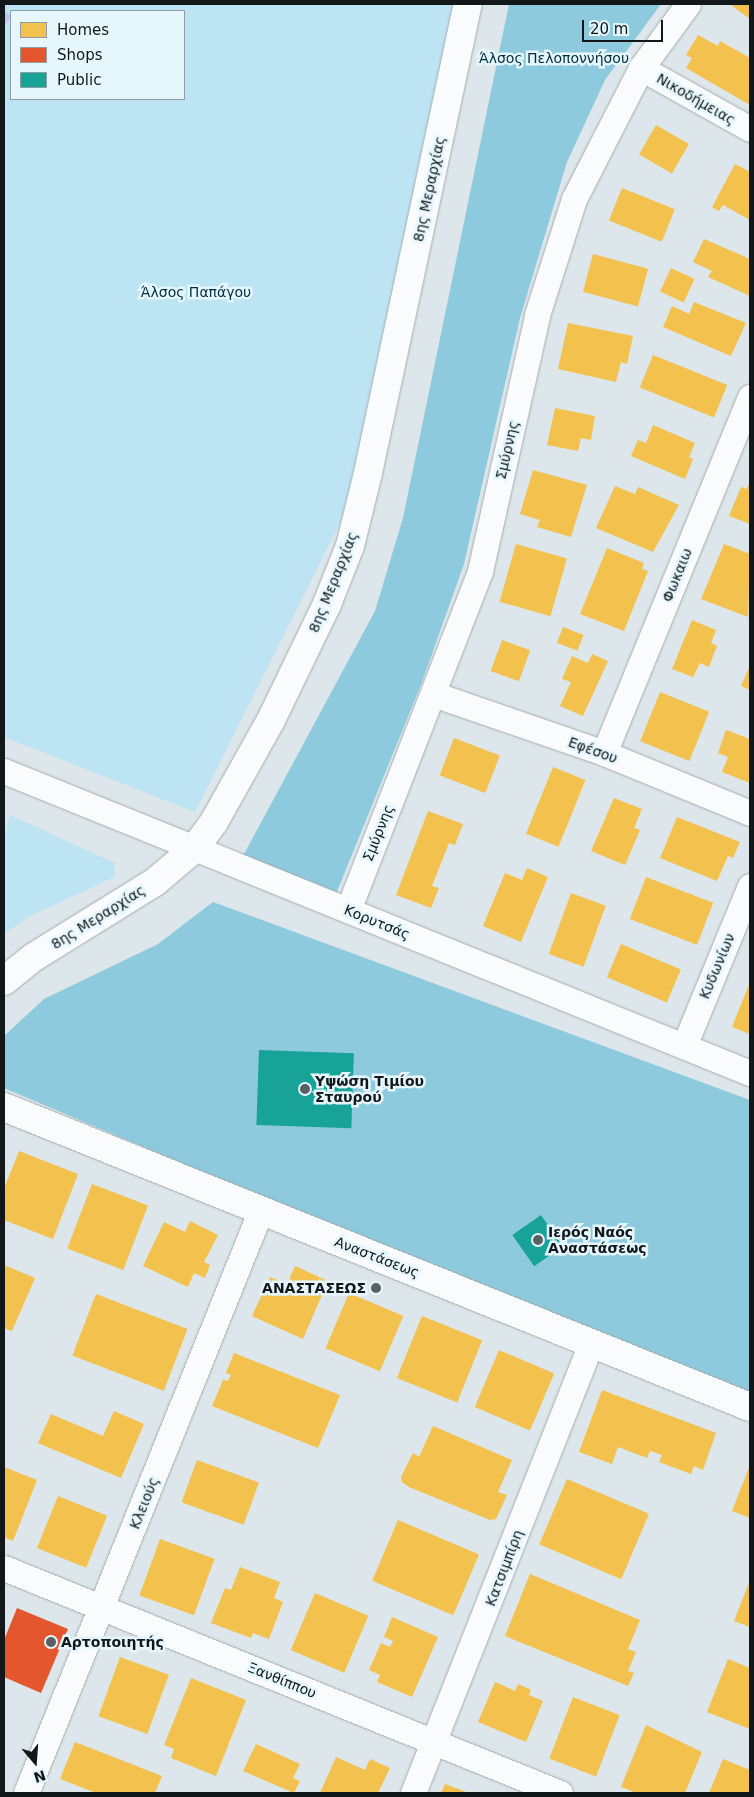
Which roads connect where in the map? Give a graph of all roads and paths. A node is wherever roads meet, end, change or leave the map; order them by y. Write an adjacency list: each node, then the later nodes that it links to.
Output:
1 (468, 4): 10 (street, 8ης Μεραρχίας)
2 (688, 4): 3 (street, Σμύρνης)
3 (641, 68): 4 (street, Νικοδήμειας); 6 (street, Σμύρνης)
4 (750, 130)
5 (750, 397): 7 (street, Φωκαιω)
6 (433, 694): 7 (street, Εφέσου); 12 (street, Σμύρνης)
7 (604, 753): 9 (street, Εφέσου)
8 (6, 779): 10 (street, Κορυτσάς)
9 (750, 812)
10 (195, 848): 12 (street, Κορυτσάς); 13 (street, 8ης Μεραρχίας)
11 (750, 886): 14 (street, Κυδωνίων)
12 (348, 910): 14 (street, Κορυτσάς)
13 (4, 981)
14 (684, 1046): 15 (street, Κορυτσάς)
15 (750, 1073)
16 (4, 1107): 17 (street, Αναστάσεως)
17 (260, 1212): 18 (street, Αναστάσεως); 21 (street, Κλειούς)
18 (592, 1342): 19 (street, Αναστάσεως); 22 (street, Κατσιμπίρη)
19 (750, 1407)
20 (4, 1568): 21 (street, Ξανθίππου)
21 (103, 1608): 22 (street, Ξανθίππου); 23 (street, Κλειούς)
22 (436, 1743): 24 (street, Κατσιμπίρη); 25 (street, Ξανθίππου)
23 (26, 1793)
24 (413, 1793)
25 (560, 1793)

